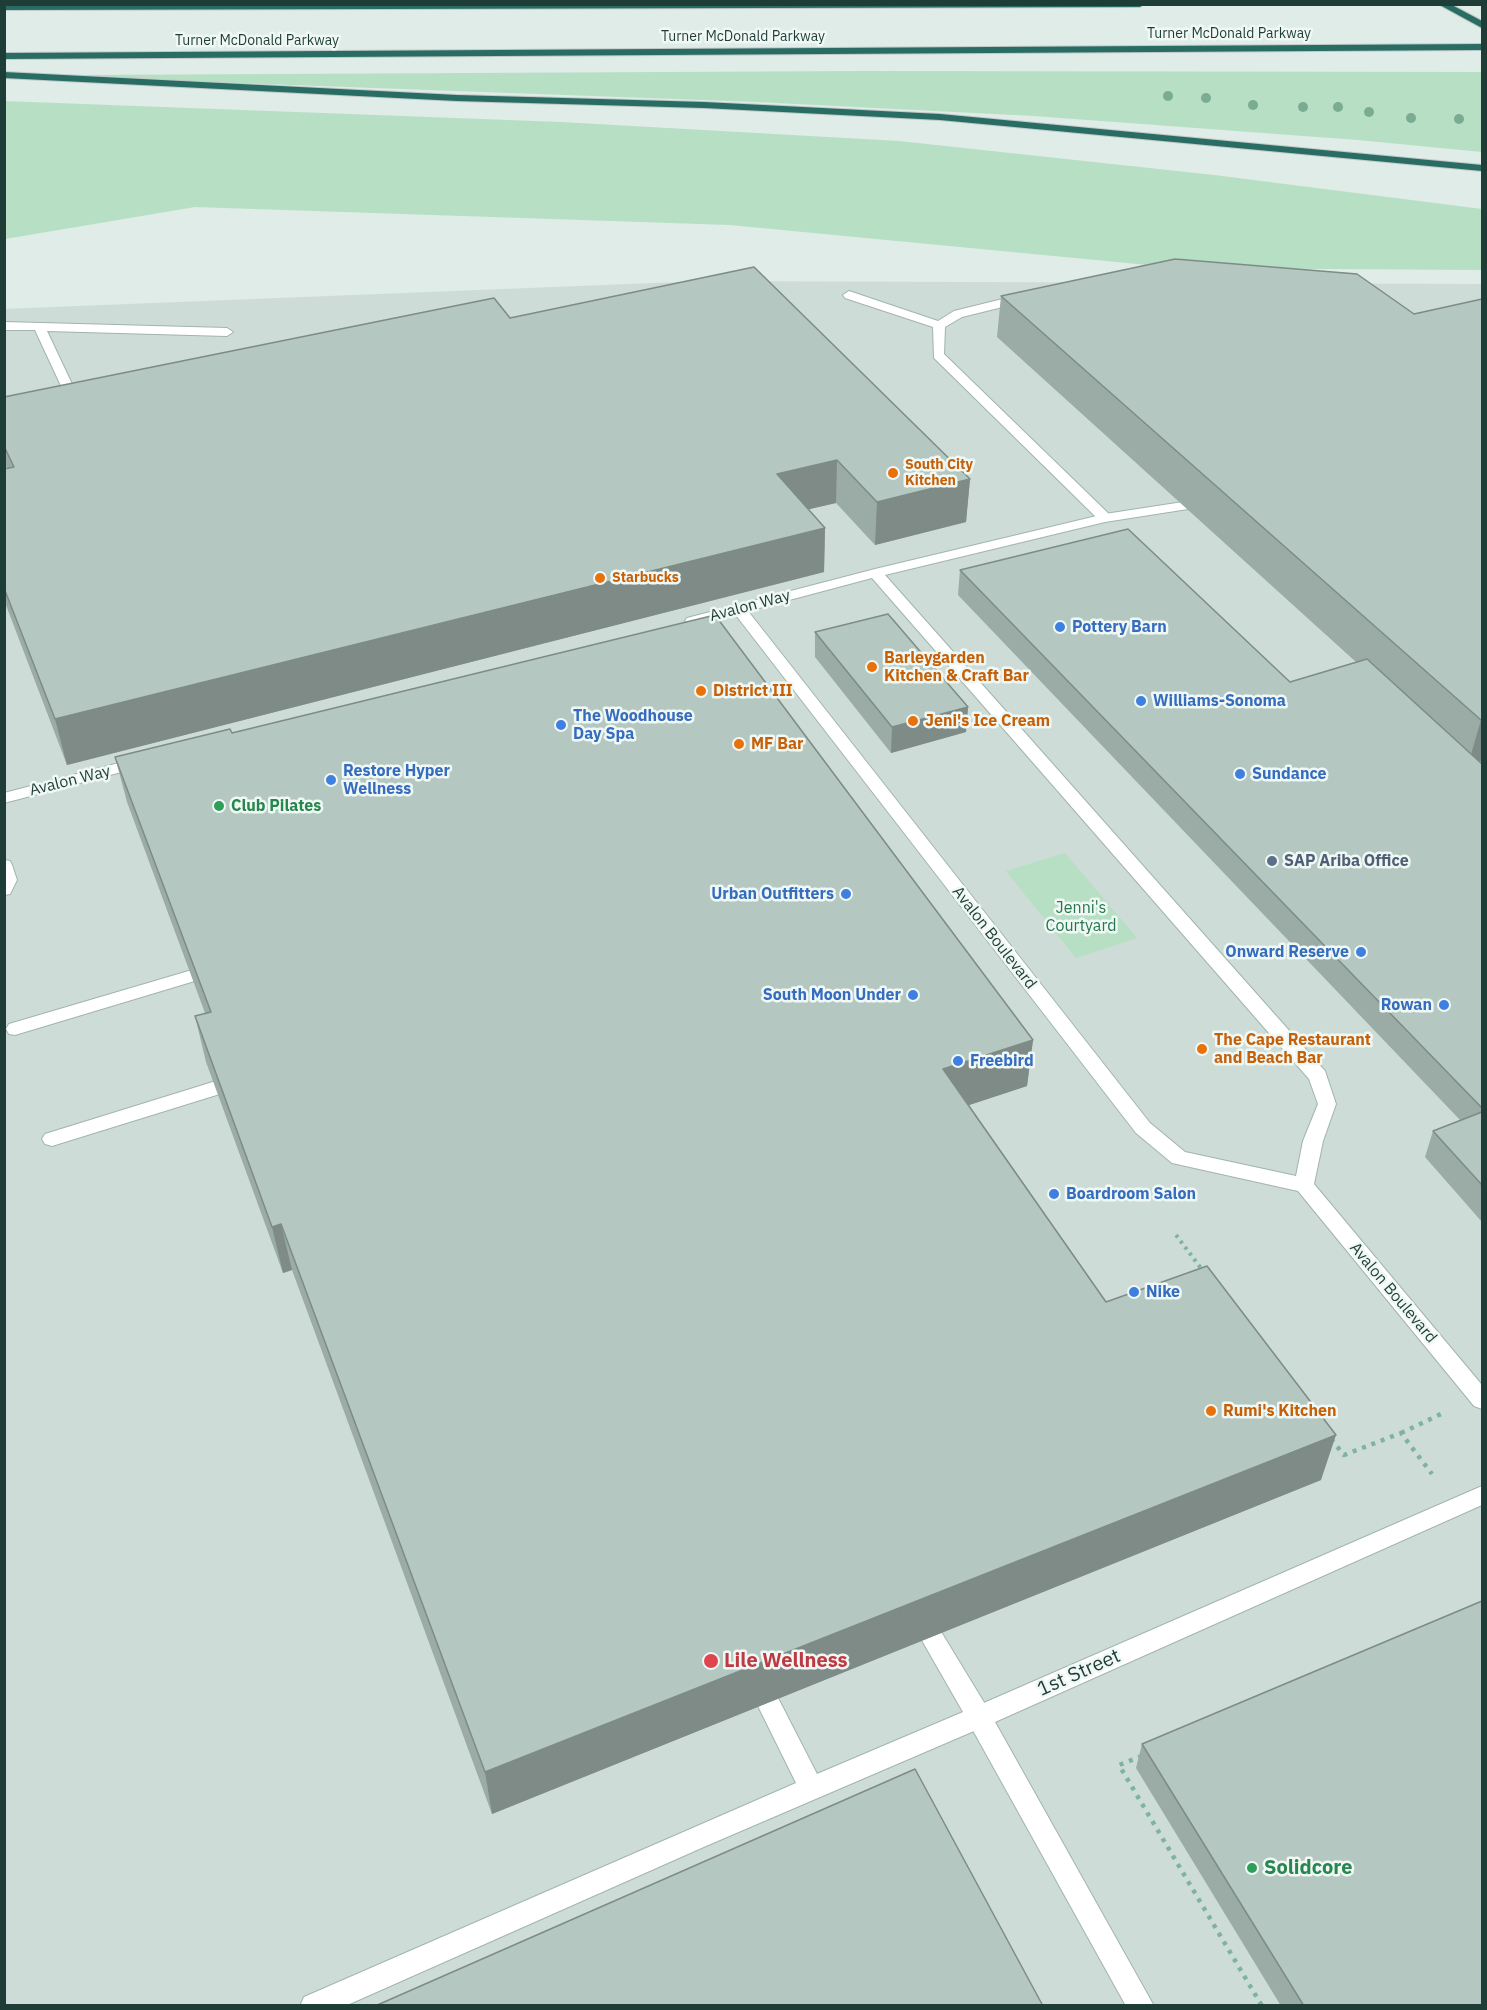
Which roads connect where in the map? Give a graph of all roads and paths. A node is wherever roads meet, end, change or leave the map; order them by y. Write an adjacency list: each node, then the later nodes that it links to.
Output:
1 (1140, 4): 3 (highway, Turner McDonald Parkway)
2 (1442, 4): 4 (highway)
3 (4, 7)
4 (1482, 25)
5 (1482, 46): 6 (highway, Turner McDonald Parkway)
6 (4, 56)
7 (4, 75): 8 (highway)
8 (1482, 168)
9 (1039, 294): 11 (street)
10 (849, 295): 11 (street)
11 (939, 325): 17 (street)
12 (4, 326): 13 (street)
13 (39, 327): 14 (street); 15 (street)
14 (227, 332)
15 (75, 403)
16 (1184, 506): 17 (street, Avalon Way)
17 (1105, 518): 18 (street, Avalon Way)
18 (875, 573): 19 (street, Avalon Way); 29 (street)
19 (739, 609): 20 (street, Avalon Way); 29 (street, Avalon Boulevard)
20 (681, 624)
21 (154, 760): 22 (street, Avalon Way)
22 (4, 798)
23 (4, 865): 24 (street)
24 (4, 890)
25 (192, 976): 26 (street)
26 (15, 1029)
27 (216, 1088): 28 (street)
28 (52, 1139)
29 (1304, 1185): 32 (street, Avalon Boulevard)
30 (1176, 1235): 31 (path)
31 (1211, 1281)
32 (1482, 1400)
33 (1330, 1437): 35 (path)
34 (1482, 1495): 35 (street, 1st Street)
35 (1457, 1506): 38 (street, 1st Street)
36 (932, 1637): 38 (street)
37 (768, 1702): 40 (street)
38 (979, 1718): 40 (street, 1st Street); 42 (street)
39 (1152, 1751): 43 (path)
40 (811, 1788): 41 (street, 1st Street)
41 (313, 2006)
42 (1141, 2006)
43 (1262, 2006)

